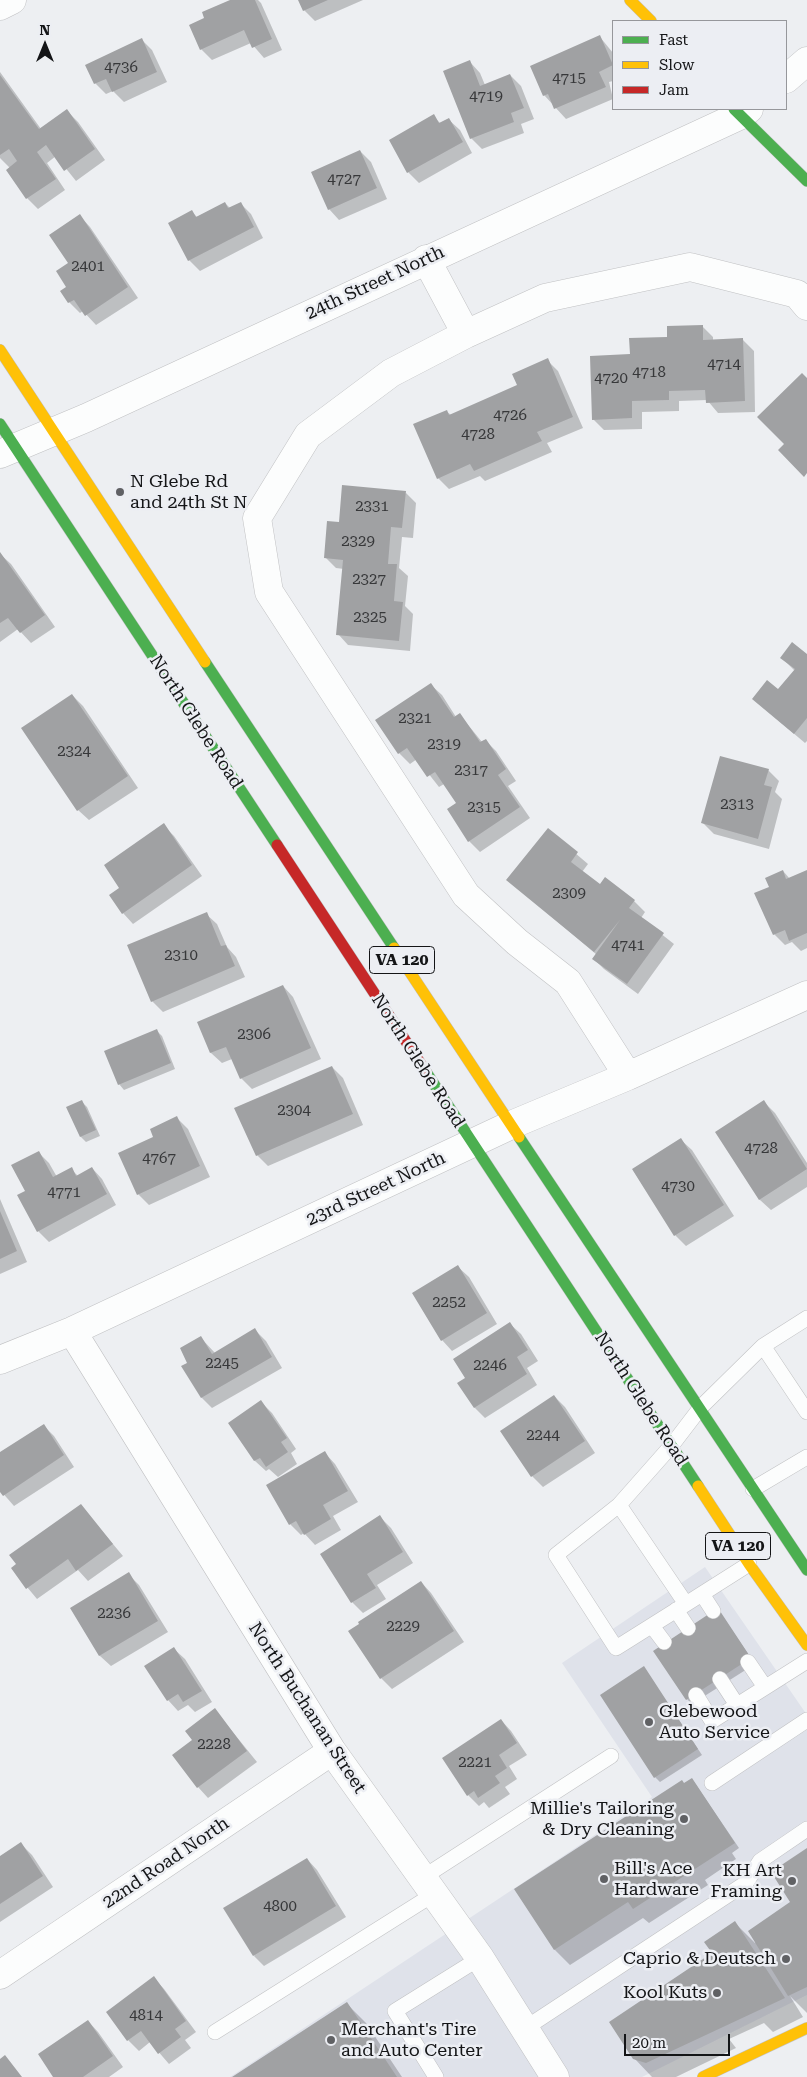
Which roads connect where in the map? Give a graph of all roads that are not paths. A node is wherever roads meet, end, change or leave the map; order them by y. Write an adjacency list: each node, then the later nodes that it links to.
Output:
1 (12, 0): 3 (street)
2 (630, 0): 4 (main road)
3 (0, 6)
4 (650, 20)
5 (807, 61): 6 (street)
6 (787, 78)
7 (741, 111): 8 (main road); 9 (street, 24th Street North)
8 (807, 181)
9 (426, 259): 11 (street); 14 (street, 24th Street North)
10 (807, 306): 11 (street)
11 (466, 334): 17 (street)
12 (0, 350): 14 (main road, VA 120)
13 (0, 424): 15 (main road, North Glebe Road / VA 120)
14 (54, 432): 15 (street, 24th Street North); 18 (main road, VA 120)
15 (8, 451): 19 (main road, North Glebe Road / VA 120)
16 (807, 995): 17 (street, 23rd Street North)
17 (628, 1076): 18 (street, 23rd Street North)
18 (511, 1125): 19 (street, 23rd Street North); 24 (main road, VA 120)
19 (472, 1143): 21 (street, 23rd Street North); 26 (main road, North Glebe Road / VA 120)
20 (807, 1318): 22 (lane)
21 (72, 1331): 23 (street, 23rd Street North); 46 (street, North Buchanan Street)
22 (763, 1346): 24 (lane); 25 (lane)
23 (0, 1360)
24 (700, 1407): 26 (lane); 28 (main road, VA 120)
25 (807, 1412)
26 (672, 1446): 29 (lane); 30 (main road, North Glebe Road / VA 120)
27 (807, 1456): 28 (lane)
28 (753, 1489): 31 (main road, VA 120)
29 (619, 1505): 33 (lane); 35 (lane)
30 (749, 1564): 32 (lane); 38 (main road, North Glebe Road / VA 120)
31 (807, 1570)
32 (702, 1594): 33 (lane); 34 (lane)
33 (681, 1607): 35 (lane); 36 (lane)
34 (713, 1611)
35 (652, 1626): 37 (lane)
36 (688, 1628)
37 (664, 1642)
38 (807, 1645)
39 (807, 1661): 42 (lane)
40 (748, 1662): 42 (lane)
41 (720, 1679): 44 (lane)
42 (765, 1687): 44 (lane)
43 (696, 1695): 44 (lane)
44 (737, 1705)
45 (807, 1720): 48 (lane)
46 (332, 1751): 50 (street, North Buchanan Street); 52 (street, 22nd Road North)
47 (611, 1756): 50 (lane)
48 (712, 1783)
49 (807, 1829): 54 (lane)
50 (428, 1886): 51 (street, North Buchanan Street); 55 (lane)
51 (480, 1958): 54 (street, North Buchanan Street); 56 (lane)
52 (0, 1975)
53 (807, 2028): 58 (main road)
54 (524, 2029): 57 (street, North Buchanan Street)
55 (216, 2032)
56 (436, 2077)
57 (554, 2077)
58 (703, 2077)

